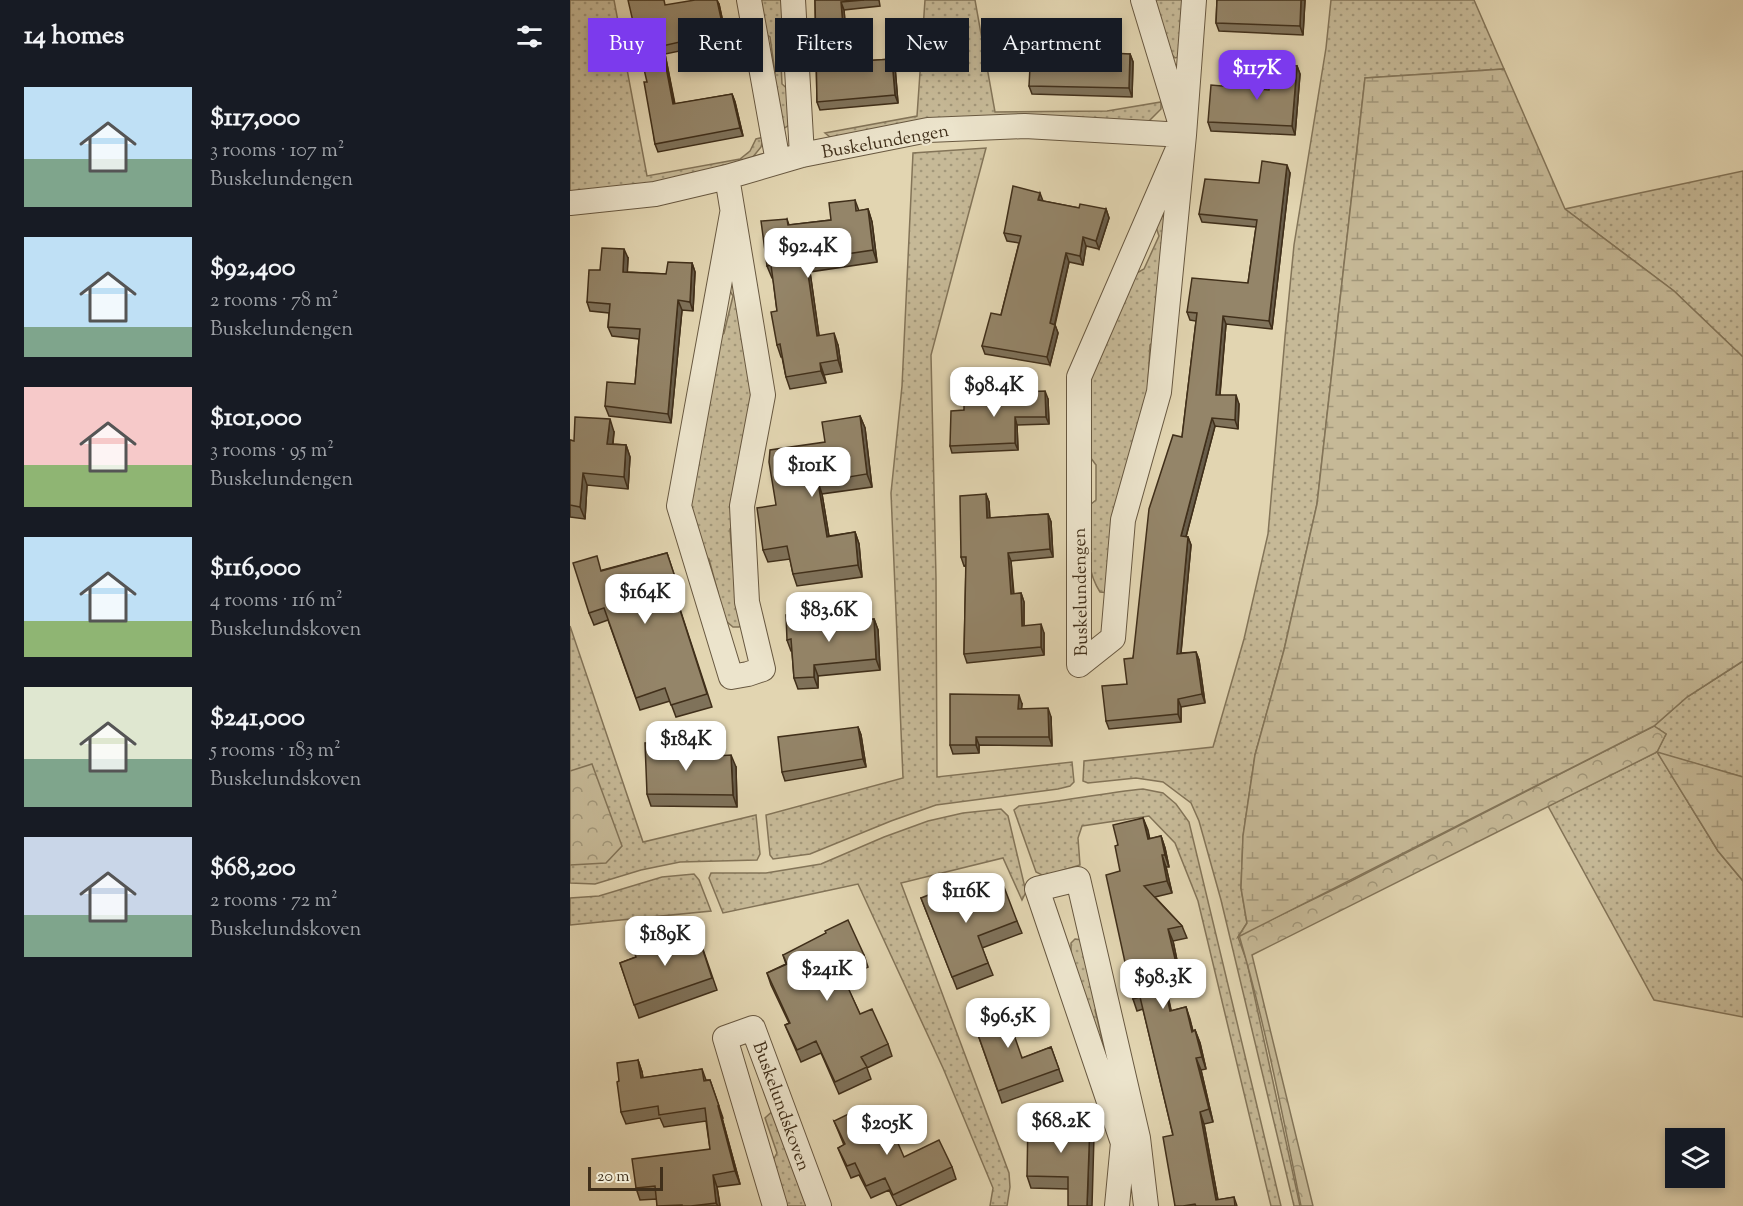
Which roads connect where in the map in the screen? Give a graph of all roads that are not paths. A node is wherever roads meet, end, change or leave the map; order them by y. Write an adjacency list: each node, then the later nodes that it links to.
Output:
1 (750, 0): 7 (street)
2 (793, 0): 6 (street, Buskelundengen)
3 (1143, 0): 5 (street, Buskelundengen)
4 (1194, 0): 5 (street, Buskelundengen)
5 (1184, 135): 5 (street, Buskelundengen); 6 (street, Buskelundengen)
6 (802, 155): 7 (street, Buskelundengen)
7 (778, 162): 8 (street, Buskelundengen)
8 (727, 177): 9 (street, Buskelundengen); 10 (street)
9 (570, 203)
10 (732, 214): 10 (street)
11 (775, 1206): 12 (street, Buskelundskoven)
12 (819, 1206)
13 (1118, 1206): 14 (street)
14 (1146, 1206)

